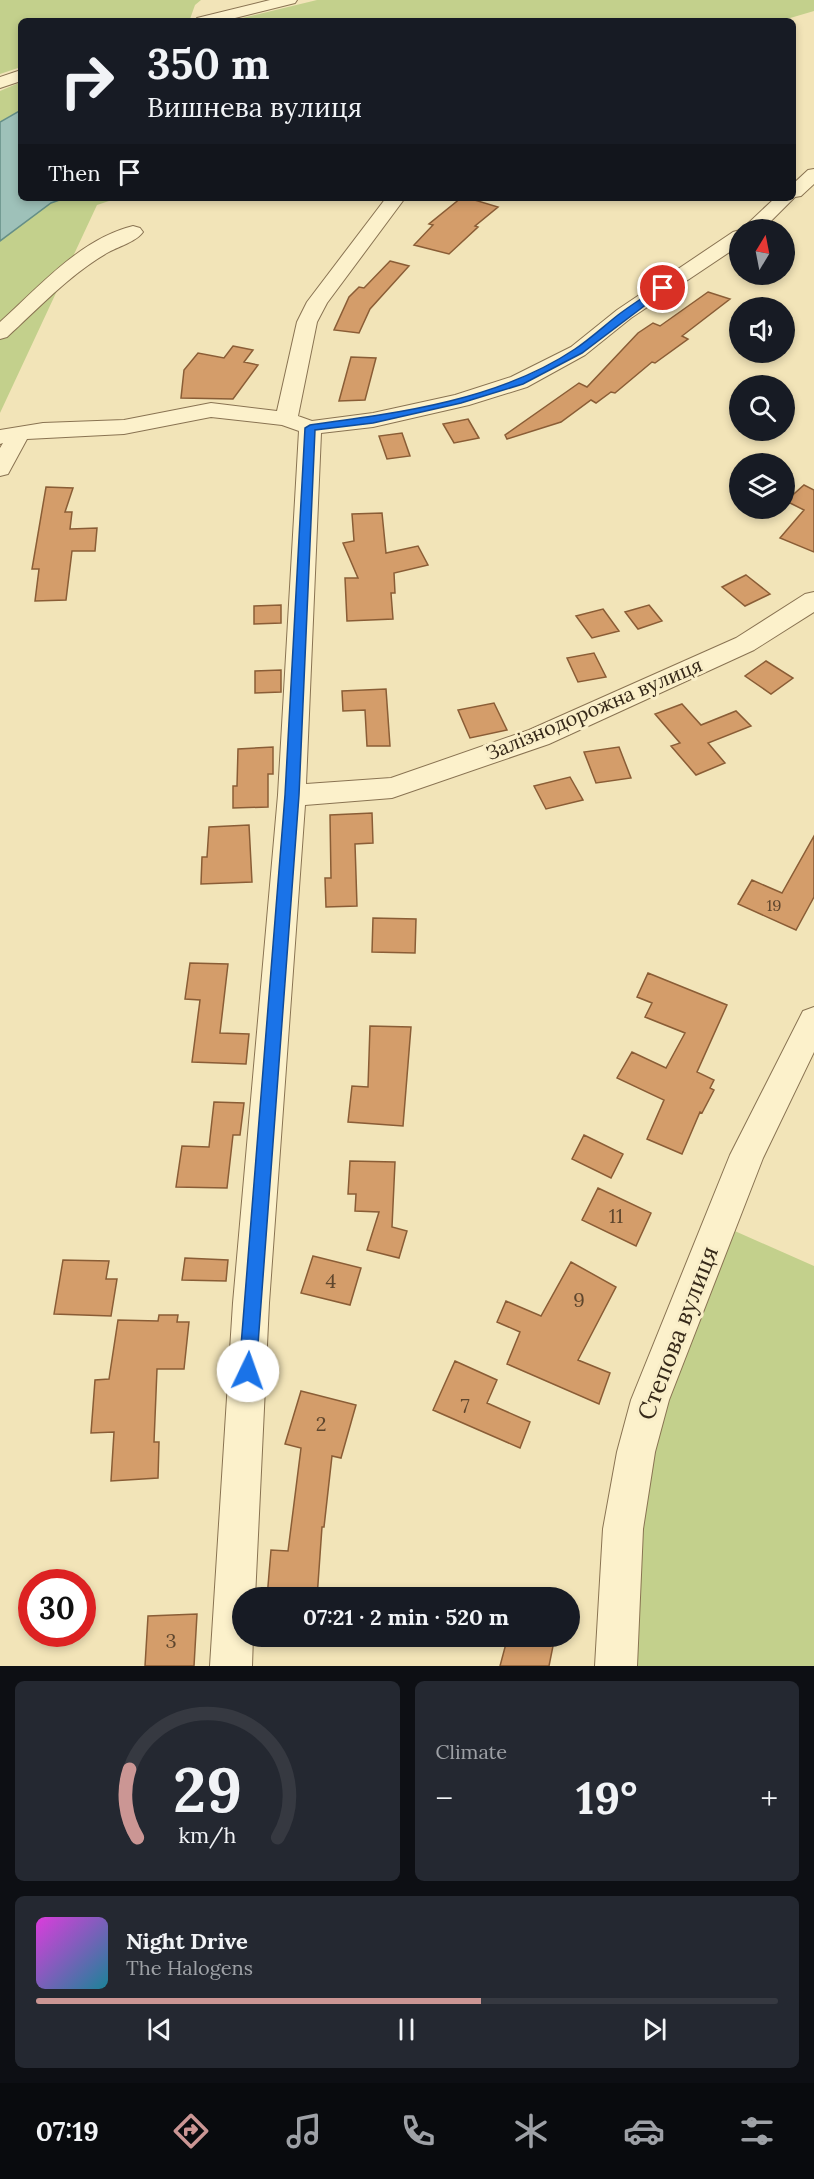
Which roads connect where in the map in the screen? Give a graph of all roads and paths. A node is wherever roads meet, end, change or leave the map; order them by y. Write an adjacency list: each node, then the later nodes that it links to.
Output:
1 (289, 0): 2 (street)
2 (215, 18)
3 (18, 76): 4 (street)
4 (0, 83)
5 (814, 174): 6 (street)
6 (796, 190)
7 (394, 201): 13 (street)
8 (783, 201): 9 (street)
9 (762, 219)
10 (133, 232): 12 (street)
11 (729, 244): 13 (street)
12 (0, 333)
13 (298, 423): 14 (street); 17 (street)
14 (10, 434): 15 (street)
15 (0, 469)
16 (814, 600): 17 (street, Залізнодорожна вулиця)
17 (292, 795): 19 (street)
18 (814, 1020): 20 (street, Степова вулиця)
19 (231, 1666)
20 (616, 1666)

